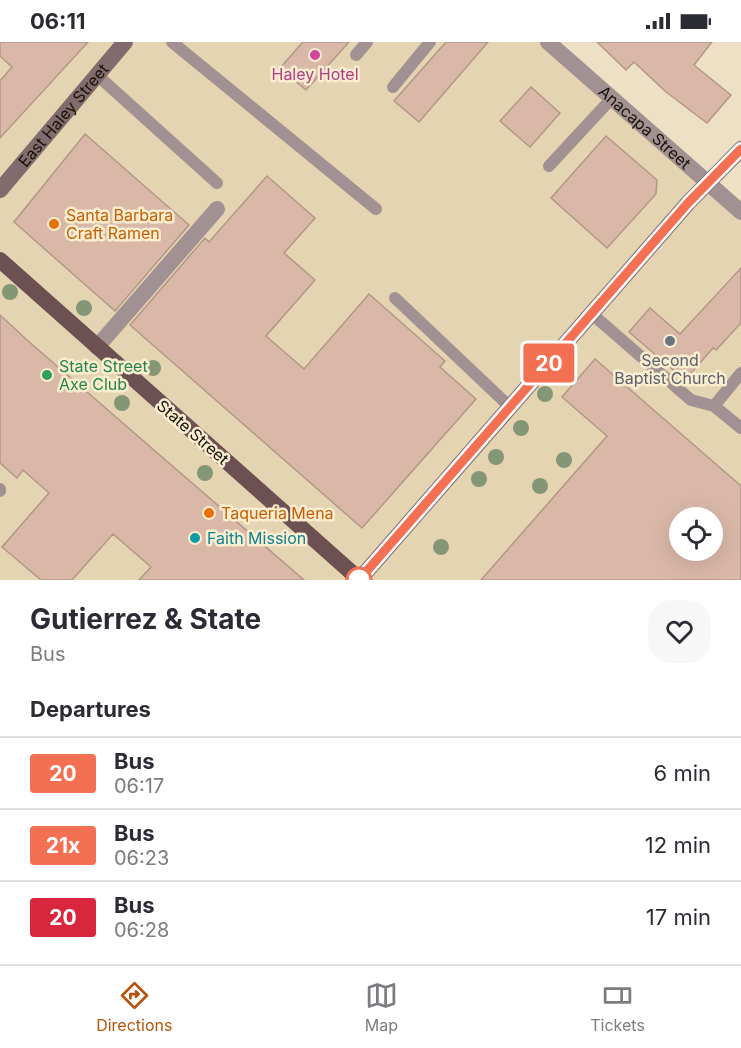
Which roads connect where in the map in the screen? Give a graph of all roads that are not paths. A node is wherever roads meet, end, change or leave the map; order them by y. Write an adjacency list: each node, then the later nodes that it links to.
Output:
1 (125, 42): 7 (main road, East Haley Street)
2 (172, 42): 16 (lane)
3 (367, 42): 6 (lane)
4 (430, 42): 8 (lane)
5 (548, 42): 9 (street, Anacapa Street)
6 (356, 55)
7 (97, 75): 13 (lane); 14 (main road, East Haley Street)
8 (393, 87)
9 (612, 98): 11 (lane); 12 (street, Anacapa Street)
10 (741, 149): 12 (main road)
11 (549, 166)
12 (707, 182): 17 (street, Anacapa Street); 20 (main road)
13 (217, 183)
14 (0, 190)
15 (217, 209): 21 (street)
16 (376, 209)
17 (741, 212)
18 (0, 260): 21 (main road, State Street)
19 (395, 298): 23 (lane)
20 (592, 314): 23 (main road); 24 (lane)
21 (97, 347): 26 (main road, State Street)
22 (741, 373): 24 (lane)
23 (509, 406): 26 (main road)
24 (714, 406): 25 (lane)
25 (741, 428)
26 (359, 580)

